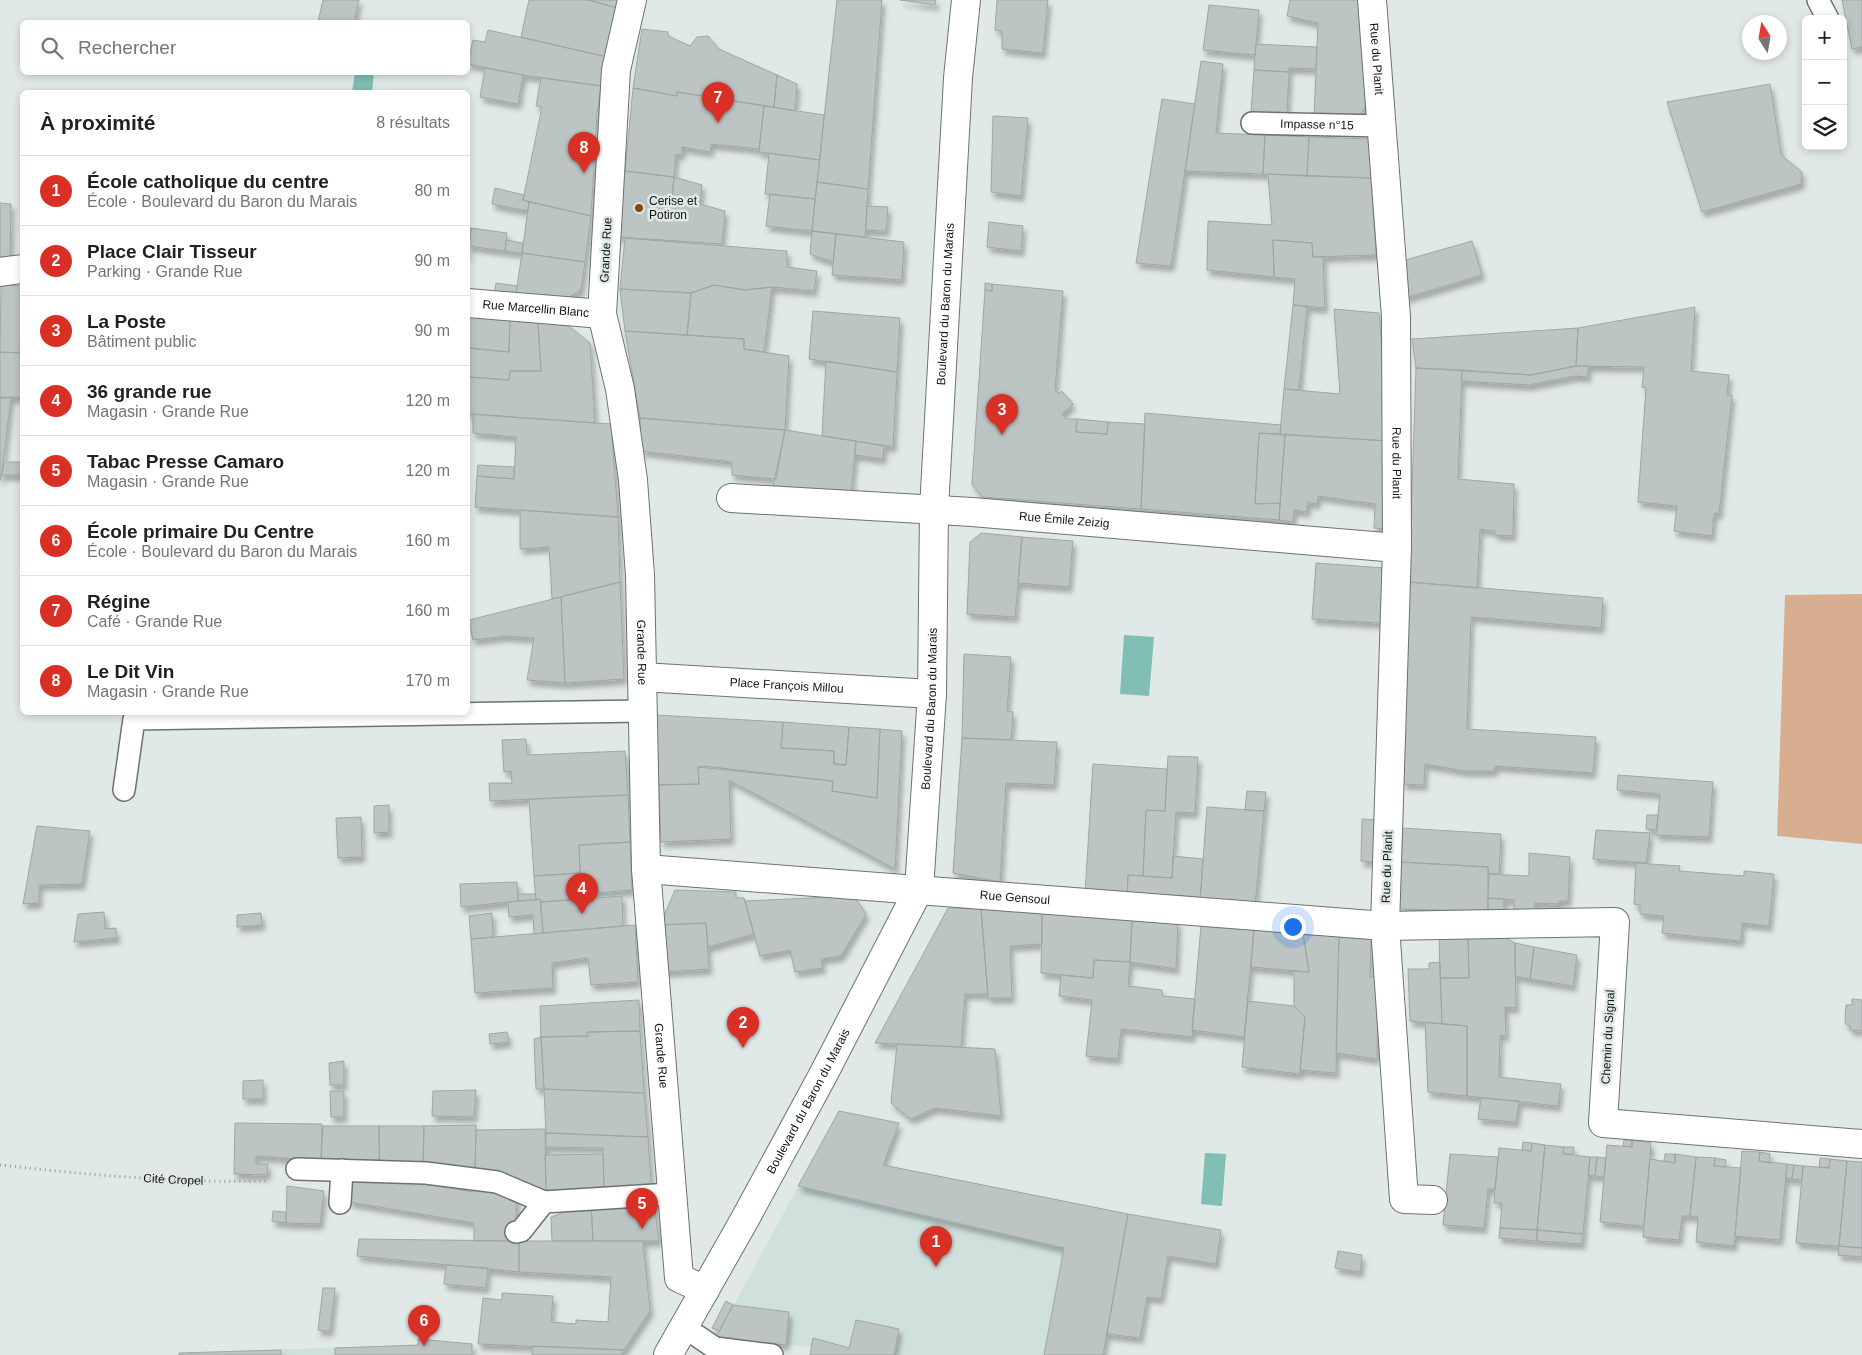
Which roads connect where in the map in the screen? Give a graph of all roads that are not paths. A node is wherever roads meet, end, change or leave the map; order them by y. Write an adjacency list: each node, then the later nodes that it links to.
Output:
1 (632, 0): 11 (street, Grande Rue)
2 (966, 0): 13 (street, Boulevard du Baron du Marais)
3 (1372, 0): 7 (street, Rue du Planit)
4 (1818, 0): 5 (lane)
5 (1826, 15)
6 (1252, 123): 7 (lane, Impasse n°15)
7 (1382, 126): 14 (street, Rue du Planit)
8 (20, 269): 9 (street)
9 (0, 272)
10 (470, 303): 11 (street, Rue Marcellin Blanc)
11 (602, 314): 15 (street, Grande Rue)
12 (731, 498): 13 (street, Rue Émile Zeizig)
13 (934, 509): 14 (street, Rue Émile Zeizig); 16 (street, Boulevard du Baron du Marais)
14 (1397, 548): 23 (street, Rue du Planit)
15 (642, 677): 16 (street, Place François Millou); 17 (street, Grande Rue)
16 (932, 694): 22 (street, Boulevard du Baron du Marais)
17 (643, 711): 18 (lane); 21 (street, Grande Rue)
18 (470, 714)
19 (388, 715): 20 (lane)
20 (124, 790)
21 (646, 869): 22 (street, Rue Gensoul); 27 (street, Grande Rue)
22 (919, 889): 23 (street, Rue Gensoul); 32 (street, Boulevard du Baron du Marais)
23 (1385, 926): 24 (street, Chemin du Signal); 28 (street, Rue du Planit)
24 (1862, 1144)
25 (297, 1169): 26 (lane)
26 (342, 1170): 29 (lane); 30 (lane)
27 (672, 1194): 29 (lane); 32 (street, Grande Rue)
28 (1432, 1200)
29 (544, 1202): 31 (lane)
30 (340, 1203)
31 (516, 1232)
32 (705, 1290): 33 (street, Boulevard du Baron du Marais)
33 (684, 1327): 34 (street, Boulevard du Baron du Marais); 35 (lane)
34 (668, 1355)
35 (772, 1355)

